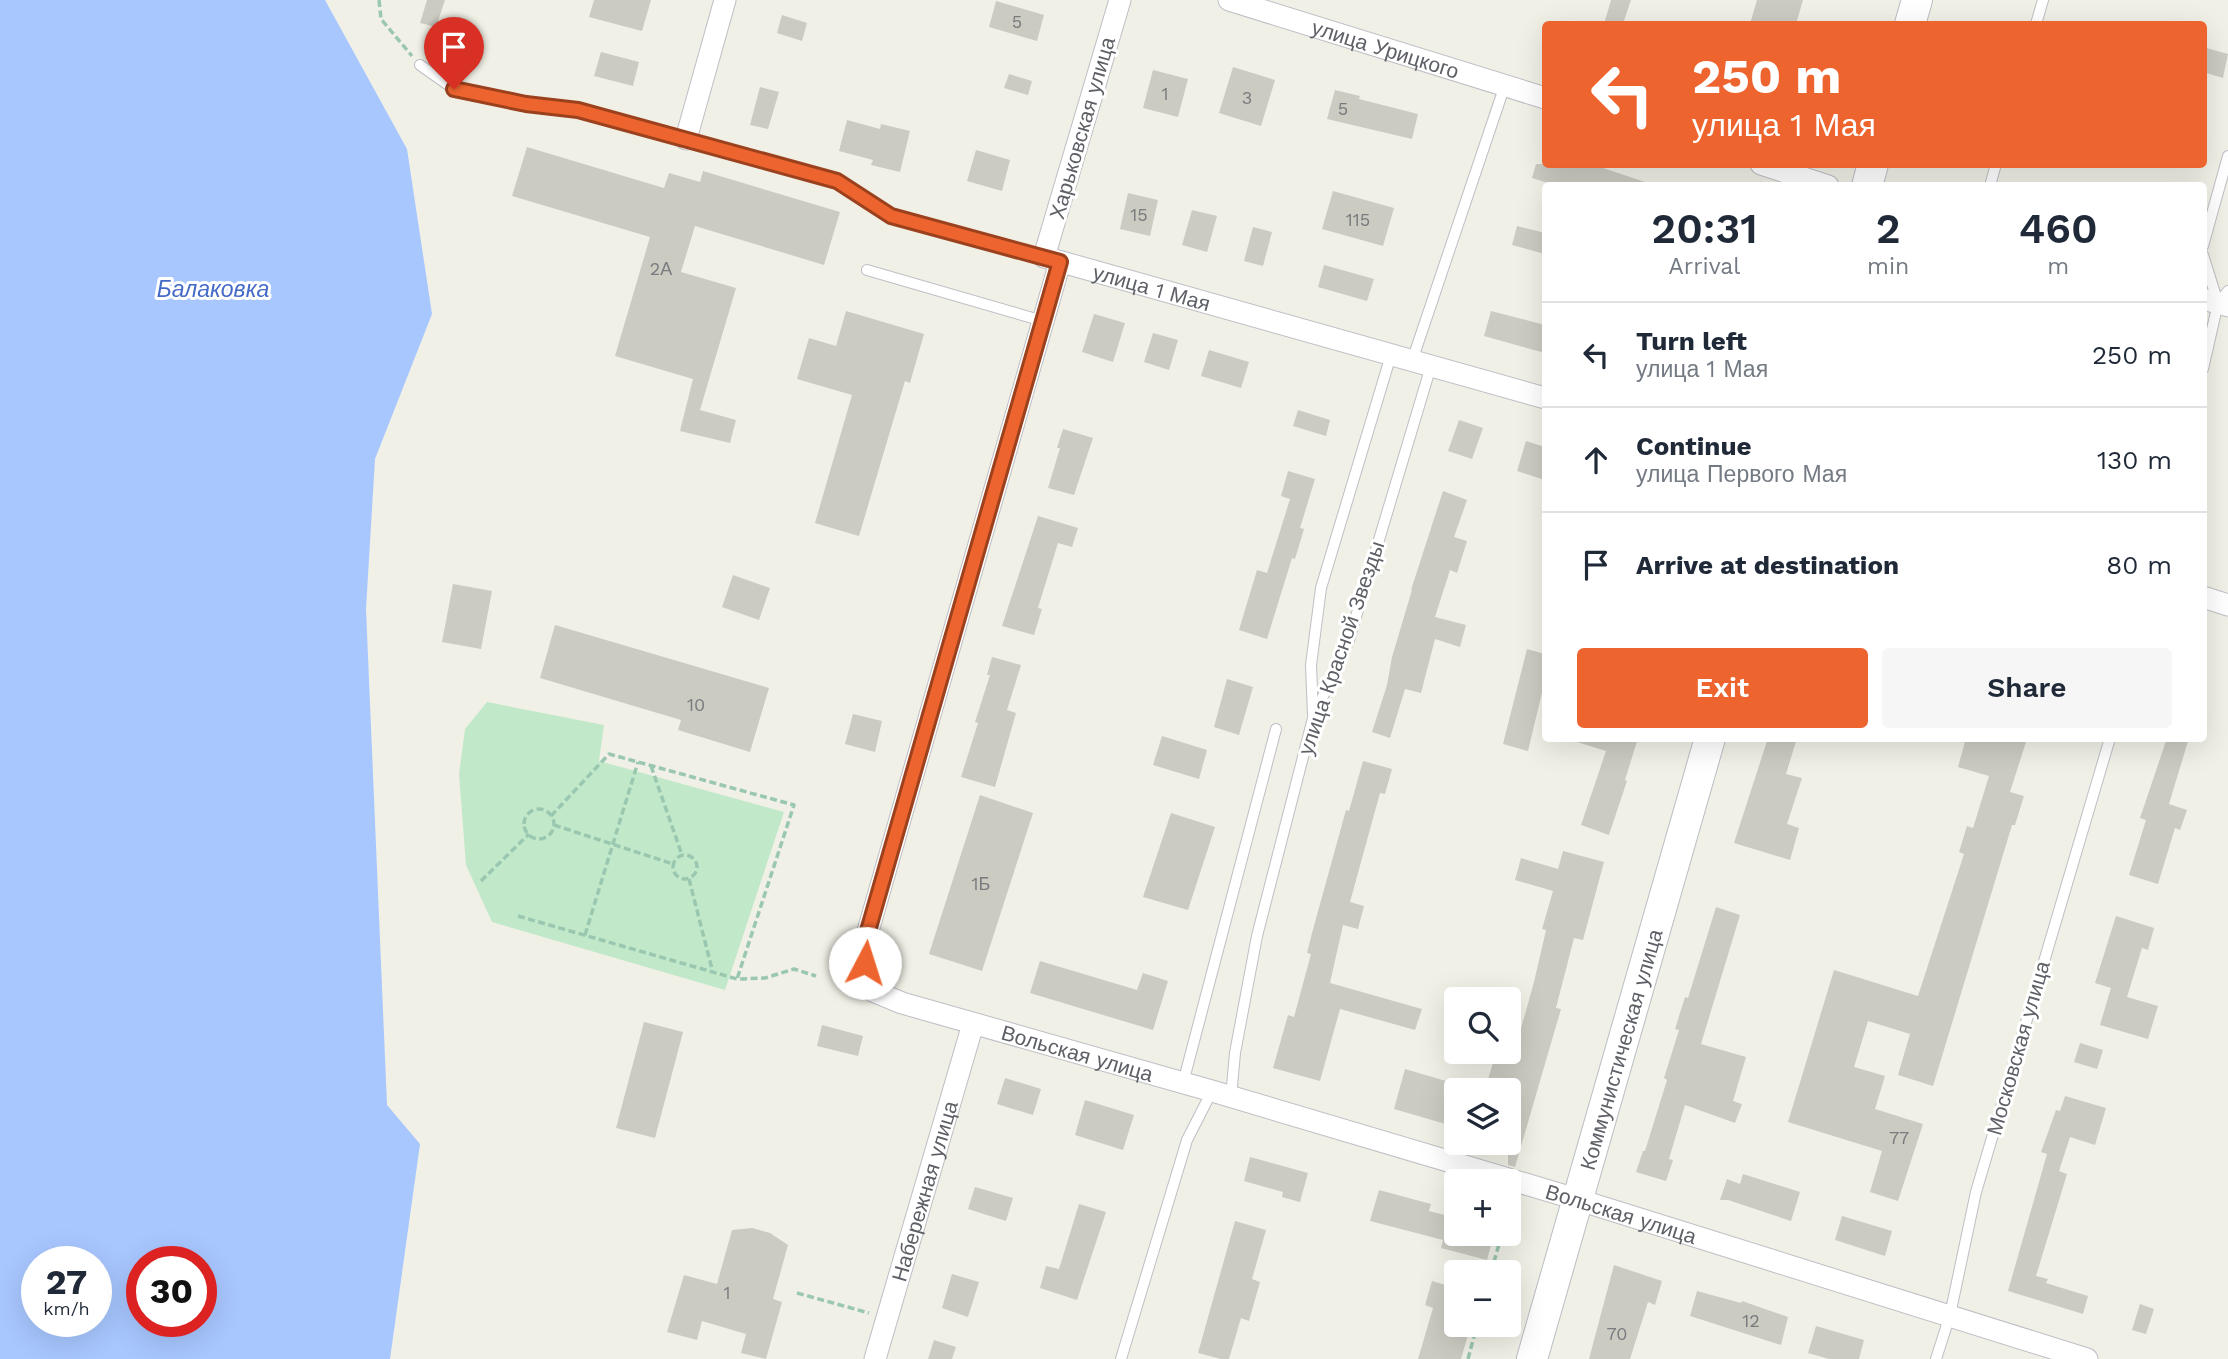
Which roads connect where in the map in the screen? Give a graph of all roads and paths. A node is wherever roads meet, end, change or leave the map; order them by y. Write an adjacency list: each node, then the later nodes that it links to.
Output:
1 (379, 0): 9 (path)
2 (725, 0): 12 (street)
3 (1120, 0): 17 (street, Харьковская улица)
4 (1917, 0): 7 (main road)
5 (2043, 0): 8 (lane)
6 (1241, 2): 10 (street, улица Урицкого)
7 (1911, 21)
8 (2037, 21)
9 (420, 65): 12 (lane, улица 1 Мая)
10 (1505, 85): 11 (street, улица Урицкого); 24 (lane, улица Красной Звезды)
11 (1542, 97)
12 (686, 139): 17 (lane, улица 1 Мая)
13 (2228, 156): 16 (lane)
14 (1772, 168): 15 (street)
15 (1816, 182)
16 (2207, 232)
17 (1052, 259): 21 (street); 23 (street, улица 1 Мая)
18 (2207, 267): 20 (lane)
19 (867, 270): 21 (lane)
20 (2219, 300): 22 (lane)
21 (1043, 321): 47 (street, Вольская улица)
22 (2207, 352)
23 (1391, 355): 24 (street, улица 1 Мая); 28 (lane)
24 (1422, 364): 25 (street, улица 1 Мая); 28 (lane, улица Красной Звезды)
25 (1542, 397)
26 (2207, 598): 27 (street)
27 (2228, 605)
28 (1313, 718): 49 (lane, улица Красной Звезды)
29 (1276, 729): 48 (lane)
30 (1709, 742): 50 (main road, Коммунистическая улица)
31 (2109, 742): 53 (lane, Московская улица)
32 (638, 762): 33 (path); 34 (path); 37 (path)
33 (651, 766): 38 (path); 46 (path)
34 (551, 816): 35 (path); 36 (path)
35 (554, 825): 36 (path); 37 (path)
36 (529, 834): 41 (path)
37 (613, 844): 39 (path); 43 (path)
38 (682, 855): 39 (path); 40 (path)
39 (673, 864): 40 (path)
40 (689, 879): 44 (path)
41 (481, 881)
42 (518, 916): 43 (path)
43 (584, 935): 44 (path)
44 (713, 973): 46 (path)
45 (816, 976): 46 (path)
46 (737, 979)
47 (972, 1024): 48 (street, Вольская улица); 55 (street, Набережная улица)
48 (1183, 1083): 49 (street, Вольская улица)
49 (1221, 1094): 50 (street, Вольская улица); 56 (lane, улица Красной Звезды)
50 (1576, 1199): 53 (street, Вольская улица); 58 (main road, Коммунистическая улица)
51 (797, 1293): 52 (path)
52 (874, 1314)
53 (1950, 1315): 59 (lane, Московская улица); 60 (street, Вольская улица)
54 (1474, 1337): 57 (path)
55 (875, 1359)
56 (1121, 1359)
57 (1468, 1359)
58 (1532, 1359)
59 (1936, 1359)
60 (2087, 1359)

